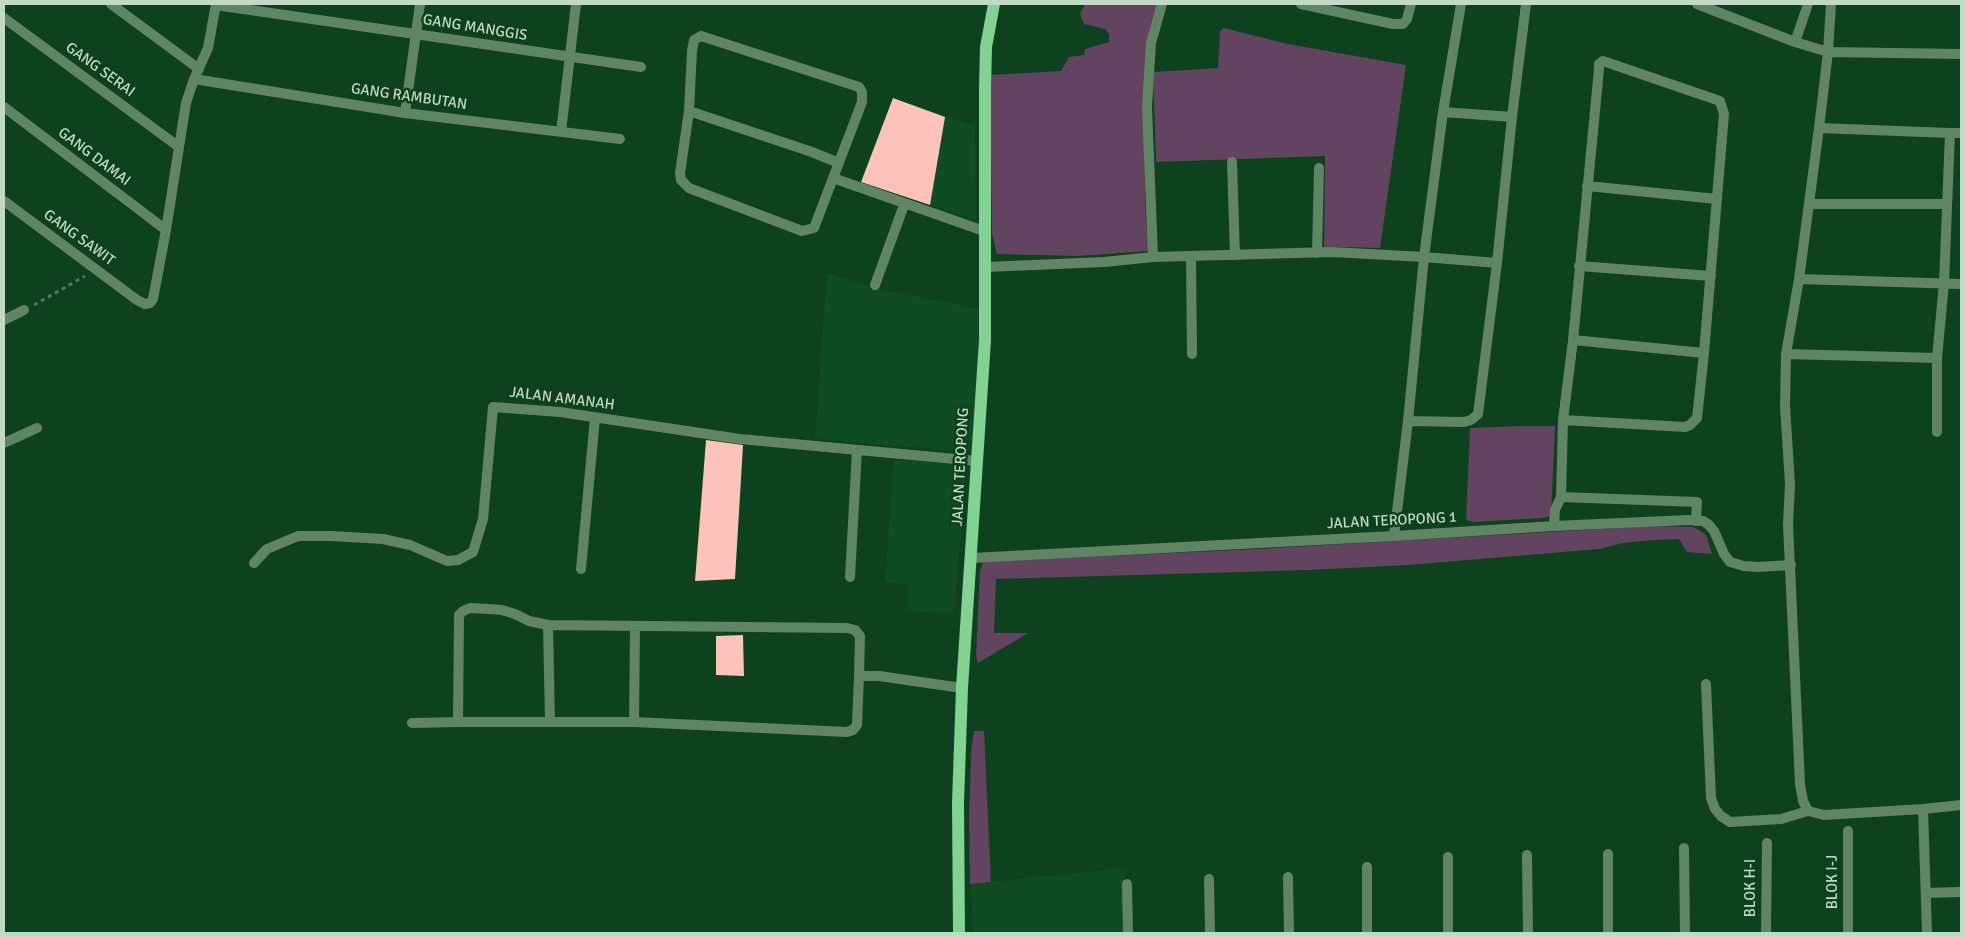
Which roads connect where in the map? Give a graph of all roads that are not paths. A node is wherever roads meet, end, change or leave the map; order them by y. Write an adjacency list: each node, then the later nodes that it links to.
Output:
1 (111, 4): 24 (street)
2 (216, 4): 18 (street, GANG MANGGIS); 24 (street)
3 (420, 4): 18 (street)
4 (576, 4): 22 (street)
5 (994, 4): 47 (main road, JALAN TEROPONG)
6 (1162, 4): 52 (street)
7 (1302, 4): 15 (street)
8 (1410, 4): 15 (street)
9 (1461, 4): 27 (street)
10 (1526, 4): 29 (street)
11 (1697, 4): 16 (street)
12 (1729, 4): 16 (street)
13 (1808, 4): 19 (street)
14 (1831, 4): 20 (street)
15 (1328, 7)
16 (1724, 14): 19 (street)
17 (4, 18): 35 (street, GANG SERAI)
18 (416, 33): 22 (street, GANG MANGGIS); 28 (street)
19 (1795, 42): 20 (street)
20 (1828, 52): 21 (street); 30 (street)
21 (1961, 54)
22 (570, 57): 23 (street, GANG MANGGIS); 31 (street)
23 (641, 66)
24 (196, 74): 28 (street, GANG RAMBUTAN); 35 (street)
25 (4, 107): 46 (street, GANG DAMAI)
26 (689, 111): 37 (street); 37 (street); 39 (street)
27 (1443, 112): 29 (street); 50 (street)
28 (405, 113): 31 (street, GANG RAMBUTAN)
29 (1512, 117): 53 (street)
30 (1819, 128): 32 (street); 43 (street)
31 (561, 132): 34 (street, GANG RAMBUTAN)
32 (1950, 133): 33 (street); 44 (street)
33 (1961, 133)
34 (620, 140)
35 (178, 147): 46 (street)
36 (1232, 162): 49 (street)
37 (839, 163): 39 (street)
38 (1319, 168): 48 (street)
39 (833, 178): 45 (street)
40 (1587, 186): 41 (street); 41 (street); 54 (street)
41 (1717, 199): 56 (street)
42 (4, 201): 46 (street, GANG SAWIT)
43 (1809, 204): 44 (street); 57 (street)
44 (1947, 204): 58 (street)
45 (904, 205): 47 (street); 60 (street)
46 (166, 230)
47 (984, 231): 55 (main road, JALAN TEROPONG)
48 (1317, 252): 49 (street); 50 (street)
49 (1235, 255): 51 (street)
50 (1424, 256): 53 (street); 70 (street)
51 (1191, 257): 52 (street); 65 (street)
52 (1153, 258): 55 (street)
53 (1497, 263): 70 (street)
54 (1580, 266): 56 (street); 63 (street)
55 (986, 267): 75 (main road, JALAN TEROPONG)
56 (1711, 276): 64 (street)
57 (1799, 279): 58 (street); 66 (street)
58 (1944, 283): 59 (street); 67 (street)
59 (1961, 284)
60 (875, 285)
61 (24, 310): 62 (street)
62 (4, 320)
63 (1573, 340): 64 (street); 69 (street)
64 (1704, 353): 69 (street)
65 (1192, 354)
66 (1786, 354): 67 (street); 82 (street)
67 (1937, 358): 72 (street)
68 (595, 418): 74 (street, JALAN AMANAH); 81 (street, JALAN AMANAH); 83 (street)
69 (1563, 420): 76 (street)
70 (1408, 421): 79 (street)
71 (37, 428): 73 (street)
72 (1937, 432)
73 (4, 443)
74 (857, 450): 75 (street, JALAN AMANAH); 84 (street)
75 (977, 461): 80 (main road, JALAN TEROPONG)
76 (1561, 497): 77 (street); 78 (street)
77 (1696, 521): 78 (street, JALAN TEROPONG 1); 82 (street)
78 (1554, 526): 79 (street, JALAN TEROPONG 1)
79 (1394, 536): 80 (street, JALAN TEROPONG 1)
80 (972, 558): 89 (main road, JALAN TEROPONG)
81 (254, 563)
82 (1791, 565): 96 (street)
83 (581, 570)
84 (850, 577)
85 (548, 625): 86 (street); 91 (street); 92 (street)
86 (635, 627): 87 (street); 93 (street)
87 (859, 676): 89 (street); 93 (street)
88 (1706, 684): 96 (street)
89 (962, 688): 109 (main road, JALAN TEROPONG)
90 (412, 722): 91 (street)
91 (458, 722): 92 (street)
92 (550, 722): 93 (street)
93 (634, 722)
94 (1961, 805): 95 (street)
95 (1923, 810): 96 (street); 108 (street)
96 (1808, 811)
97 (1848, 831): 119 (street, BLOK I-J)
98 (1767, 843): 118 (street, BLOK H-I)
99 (1684, 848): 117 (street)
100 (1608, 854): 116 (street)
101 (1527, 855): 115 (street)
102 (1448, 857): 114 (street)
103 (1367, 867): 113 (street)
104 (1288, 877): 112 (street)
105 (1209, 879): 111 (street)
106 (1127, 884): 110 (street)
107 (1961, 892): 108 (street)
108 (1926, 893): 120 (street)
109 (959, 933)
110 (1128, 933)
111 (1210, 933)
112 (1289, 933)
113 (1367, 933)
114 (1448, 933)
115 (1528, 933)
116 (1608, 933)
117 (1685, 933)
118 (1766, 933)
119 (1848, 933)
120 (1926, 933)

